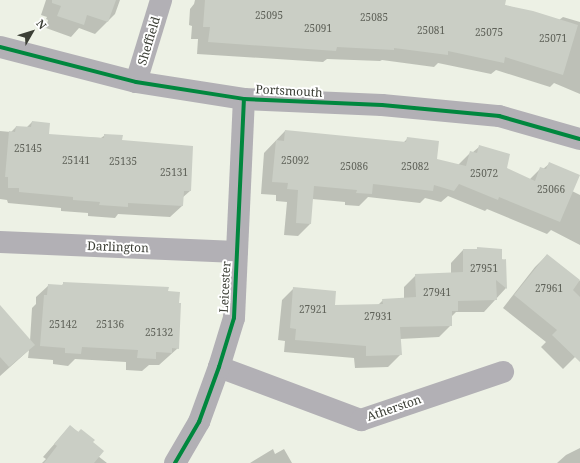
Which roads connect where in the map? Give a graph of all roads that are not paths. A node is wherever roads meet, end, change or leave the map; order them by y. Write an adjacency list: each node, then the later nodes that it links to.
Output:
1 (161, 0): 3 (street, Sheffield)
2 (0, 47): 3 (street, Portsmouth)
3 (136, 82): 4 (street, Portsmouth)
4 (244, 99): 5 (street, Portsmouth); 7 (street, Leicester)
5 (580, 139)
6 (0, 242): 7 (street, Darlington)
7 (237, 252): 8 (street, Leicester)
8 (219, 367): 9 (street, Atherston); 10 (street, Leicester)
9 (503, 372)
10 (175, 463)

